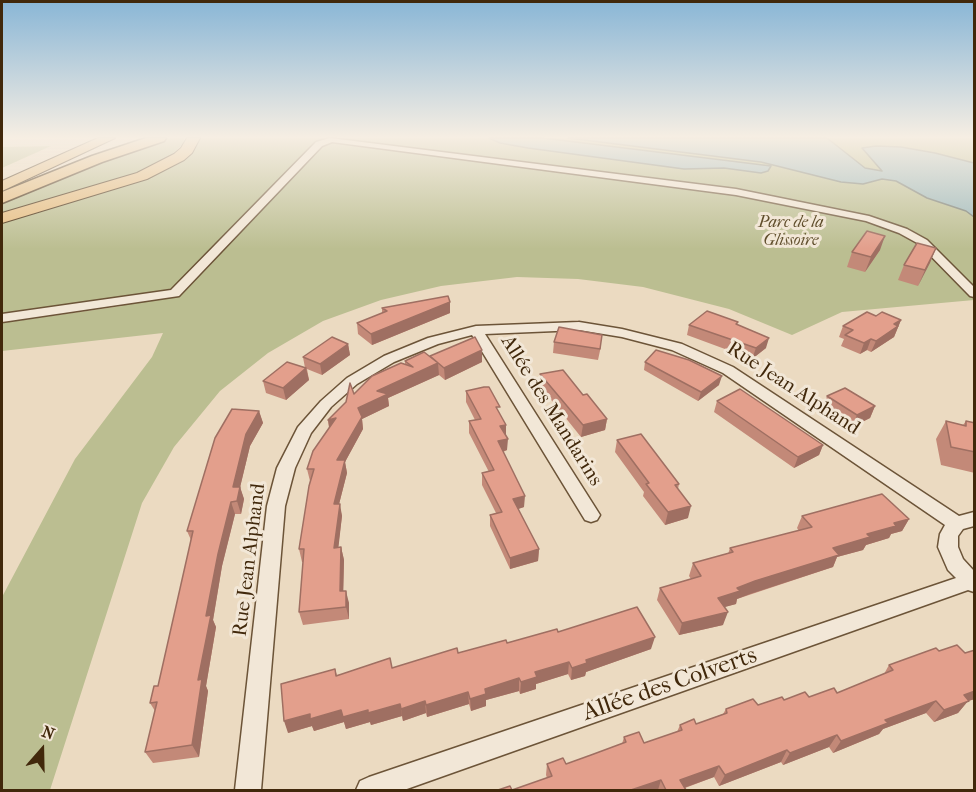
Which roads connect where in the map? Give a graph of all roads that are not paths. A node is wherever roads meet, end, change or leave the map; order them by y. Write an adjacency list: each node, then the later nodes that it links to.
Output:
1 (26, 175): 7 (highway)
2 (45, 175): 8 (highway)
3 (59, 175): 9 (highway)
4 (143, 175): 10 (highway)
5 (289, 175): 12 (street)
6 (601, 175): 11 (street)
7 (2, 186)
8 (2, 191)
9 (2, 198)
10 (2, 218)
11 (975, 293)
12 (2, 318)
13 (476, 330): 14 (street, Allée des Mandarins); 15 (street, Rue Jean Alphand); 17 (street, Rue Jean Alphand)
14 (591, 514)
15 (966, 521): 16 (street)
16 (973, 582): 18 (street, Allée des Colverts)
17 (248, 790)
18 (369, 790)

